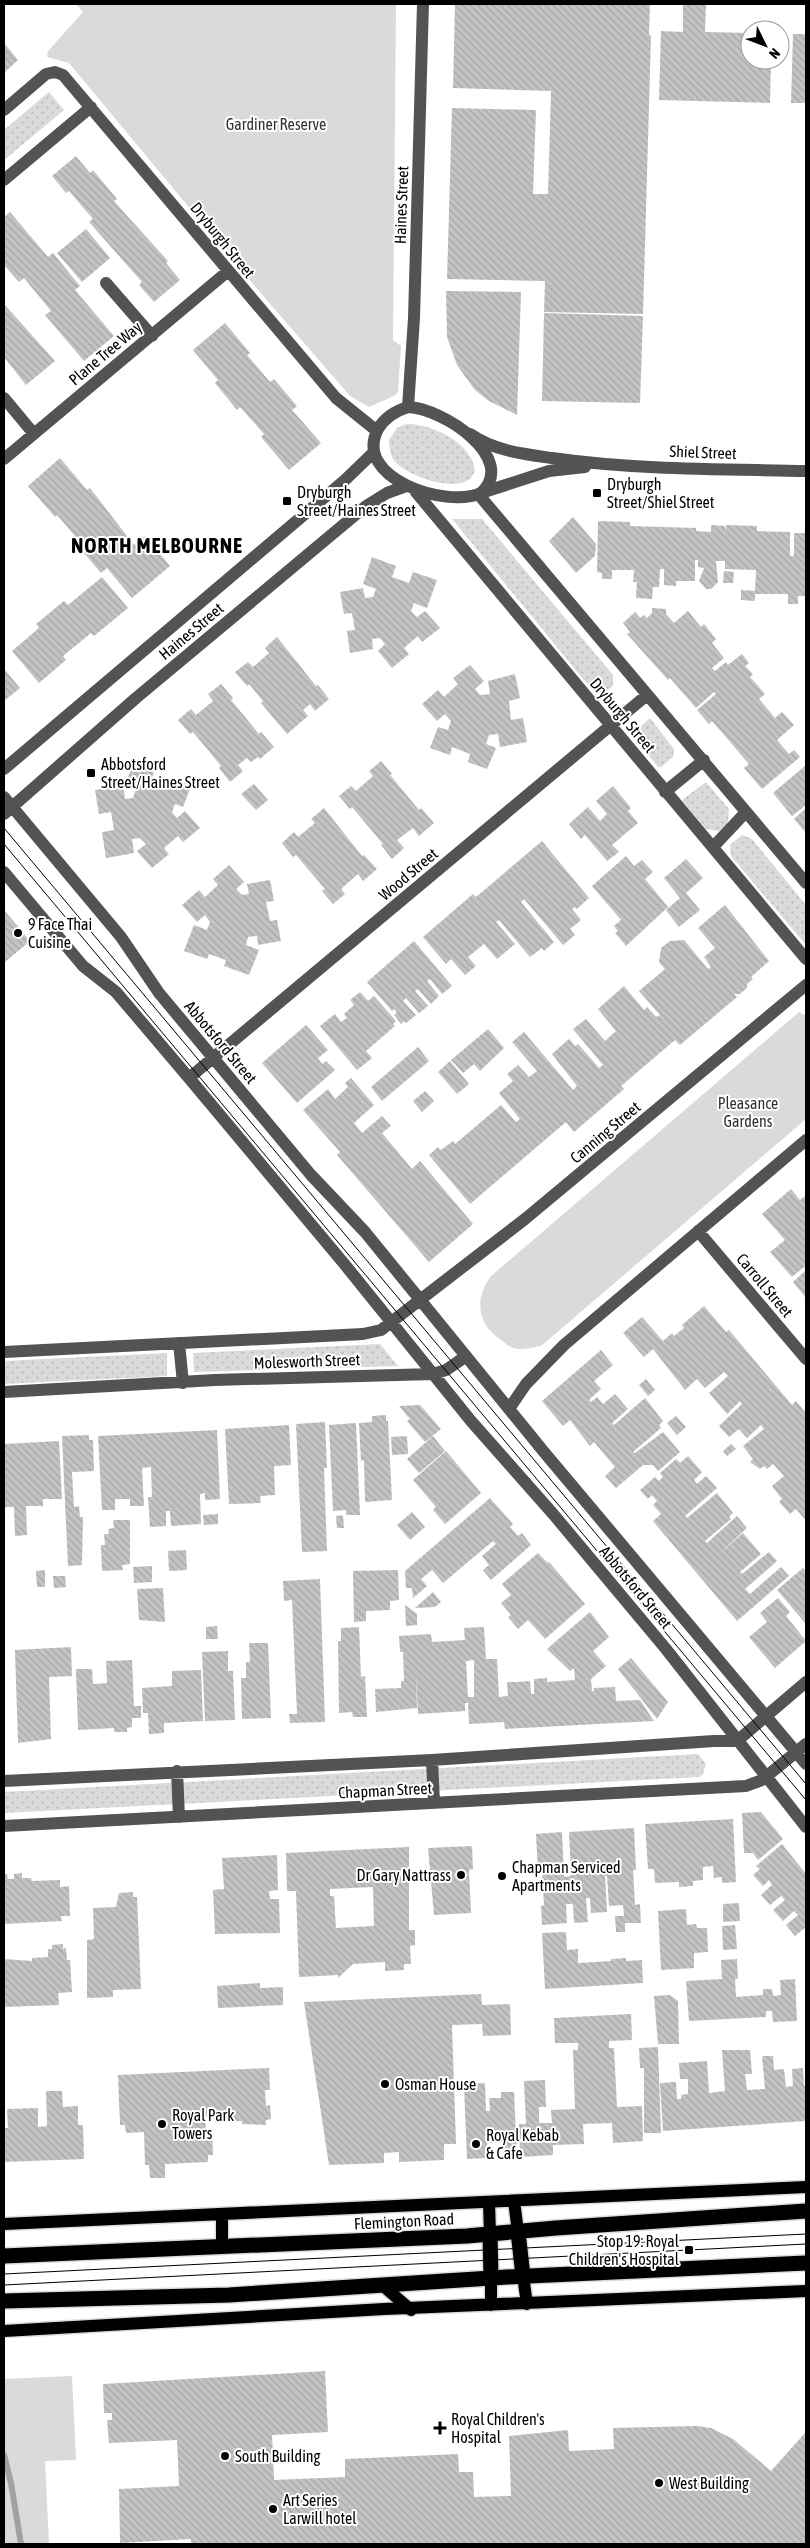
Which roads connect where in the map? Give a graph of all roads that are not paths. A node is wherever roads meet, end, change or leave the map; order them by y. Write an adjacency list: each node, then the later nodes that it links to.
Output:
1 (423, 4): 9 (street, Haines Street)
2 (91, 107): 3 (street, Dryburgh Street); 4 (street); 5 (street, Dryburgh Street)
3 (4, 110)
4 (4, 180)
5 (227, 272): 7 (street, Plane Tree Way); 10 (street, Dryburgh Street)
6 (106, 282): 7 (street)
7 (152, 336): 11 (street, Plane Tree Way)
8 (4, 398): 11 (street)
9 (408, 407): 10 (street); 12 (street)
10 (378, 431): 13 (street)
11 (34, 434): 14 (street, Plane Tree Way)
12 (470, 434): 15 (street, Shiel Street); 18 (street)
13 (374, 452): 17 (street); 22 (street, Haines Street)
14 (4, 459)
15 (600, 465): 16 (street, Shiel Street); 18 (street, Shiel Street)
16 (806, 470)
17 (411, 489): 18 (street); 20 (street, Dryburgh Street); 24 (street, Haines Street)
18 (480, 494): 19 (street, Dryburgh Street)
19 (647, 695): 20 (street, Wood Street); 21 (street, Dryburgh Street)
20 (611, 726): 23 (street, Dryburgh Street); 31 (street, Wood Street)
21 (704, 760): 23 (street); 25 (street, Dryburgh Street)
22 (4, 769)
23 (665, 792): 26 (street, Dryburgh Street)
24 (7, 806): 31 (street, Abbotsford Street)
25 (746, 812): 26 (street); 28 (street, Dryburgh Street)
26 (712, 847): 29 (street, Dryburgh Street)
27 (4, 872): 32 (street, Abbotsford Street)
28 (806, 883)
29 (806, 959)
30 (806, 985): 35 (street, Canning Street)
31 (214, 1059): 32 (street, Wood Street); 35 (street, Abbotsford Street)
32 (189, 1078): 36 (street, Abbotsford Street)
33 (806, 1140): 34 (street)
34 (698, 1231): 40 (street, Carroll Street); 44 (street)
35 (422, 1300): 36 (street); 39 (street, Abbotsford Street)
36 (391, 1324): 37 (street, Molesworth Street); 41 (street, Abbotsford Street)
37 (179, 1343): 38 (street, Molesworth Street); 42 (street)
38 (4, 1352)
39 (465, 1357): 41 (street); 44 (street, Abbotsford Street)
40 (806, 1359)
41 (432, 1374): 42 (street, Molesworth Street); 47 (street, Abbotsford Street)
42 (183, 1383): 43 (street, Molesworth Street)
43 (4, 1392)
44 (509, 1409): 46 (street, Abbotsford Street)
45 (806, 1682): 46 (street)
46 (767, 1716): 47 (street); 48 (street, Abbotsford Street)
47 (737, 1741): 49 (street, Chapman Street); 52 (street, Abbotsford Street)
48 (801, 1748): 50 (street, Abbotsford Street); 52 (street)
49 (432, 1760): 51 (street, Chapman Street); 54 (street)
50 (806, 1764)
51 (177, 1771): 53 (street, Chapman Street); 55 (street)
52 (766, 1778): 54 (street, Chapman Street); 57 (street, Abbotsford Street)
53 (4, 1781)
54 (434, 1803): 55 (street, Chapman Street)
55 (179, 1817): 56 (street, Chapman Street)
56 (4, 1826)
57 (806, 1827)
58 (806, 2186): 59 (main road, Flemington Road)
59 (514, 2201): 60 (main road, Flemington Road); 64 (main road)
60 (489, 2203): 62 (main road, Flemington Road); 65 (main road)
61 (806, 2212): 64 (highway, Flemington Road)
62 (222, 2216): 63 (main road, Flemington Road); 66 (main road)
63 (4, 2224)
64 (518, 2232): 65 (highway, Flemington Road); 69 (highway)
65 (490, 2234): 66 (highway, Flemington Road); 70 (highway)
66 (222, 2248): 67 (highway, Flemington Road)
67 (4, 2256)
68 (806, 2263): 69 (highway)
69 (523, 2276): 70 (highway); 74 (main road)
70 (491, 2278): 71 (highway); 75 (main road)
71 (381, 2284): 73 (highway); 76 (main road)
72 (806, 2291): 74 (main road)
73 (4, 2301)
74 (526, 2304): 75 (main road)
75 (491, 2305): 76 (main road)
76 (411, 2310): 77 (main road)
77 (4, 2331)

